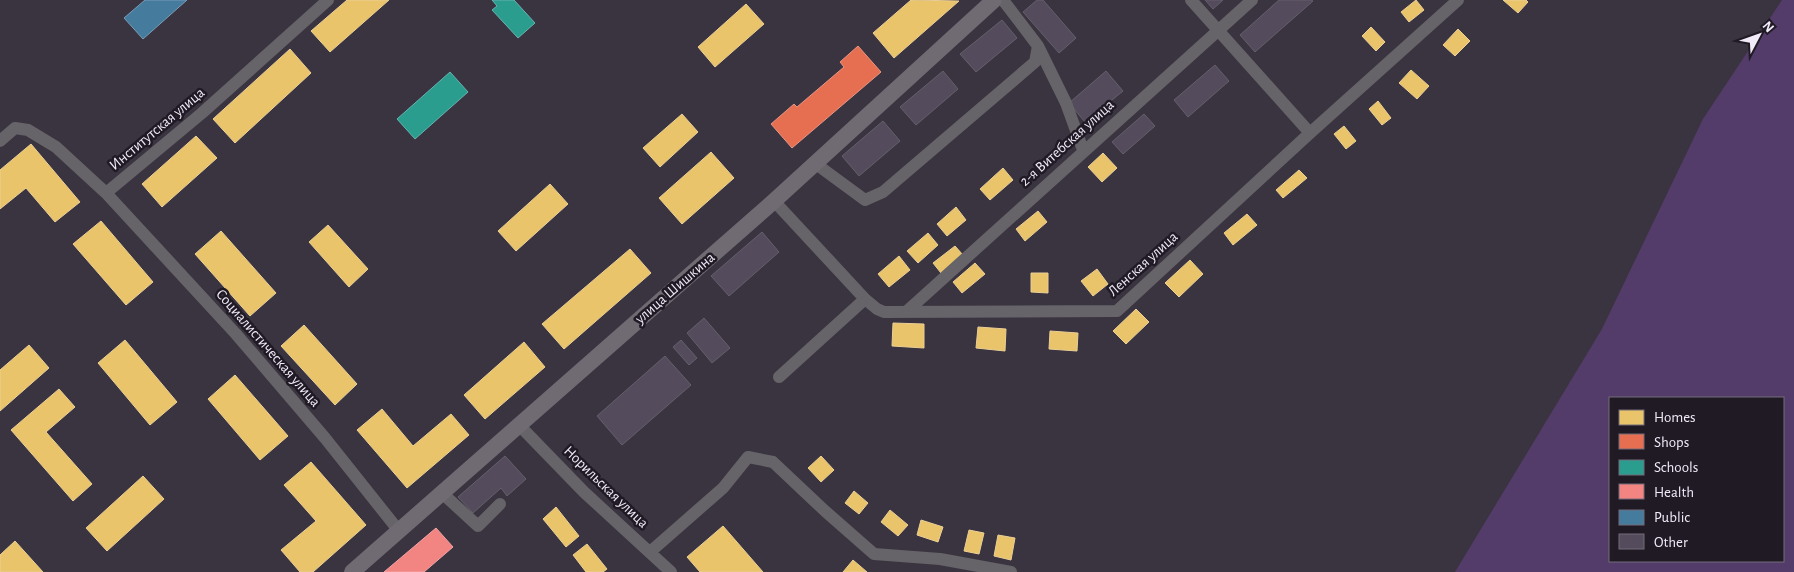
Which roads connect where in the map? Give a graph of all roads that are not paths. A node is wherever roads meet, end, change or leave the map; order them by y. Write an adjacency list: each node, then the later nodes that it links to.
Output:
1 (328, 0): 13 (street, Институтская улица)
2 (994, 0): 12 (main road, улица Шишкина)
3 (1003, 0): 8 (street)
4 (1190, 0): 7 (street)
5 (1252, 0): 7 (street, 2-я Витебская улица)
6 (1458, 0): 9 (street, Ленская улица)
7 (1218, 30): 9 (street); 11 (street, 2-я Витебская улица)
8 (1038, 46): 11 (street); 12 (street)
9 (1310, 133): 16 (street, Ленская улица)
10 (0, 142): 13 (street, Институтская улица)
11 (1083, 150): 16 (street, 2-я Витебская улица)
12 (816, 164): 14 (main road, улица Шишкина)
13 (106, 193): 21 (street, Социалистическая улица)
14 (774, 201): 15 (street, Ленская улица); 18 (main road, улица Шишкина)
15 (865, 299): 16 (street, Ленская улица); 17 (street)
16 (906, 312)
17 (779, 377)
18 (519, 424): 19 (main road, улица Шишкина); 22 (street, Норильская улица)
19 (442, 493): 20 (street); 21 (main road, улица Шишкина)
20 (500, 504)
21 (399, 531): 23 (main road, улица Шишкина)
22 (650, 552): 24 (street, Норильская улица); 25 (street)
23 (352, 572)
24 (671, 572)
25 (1011, 572)

